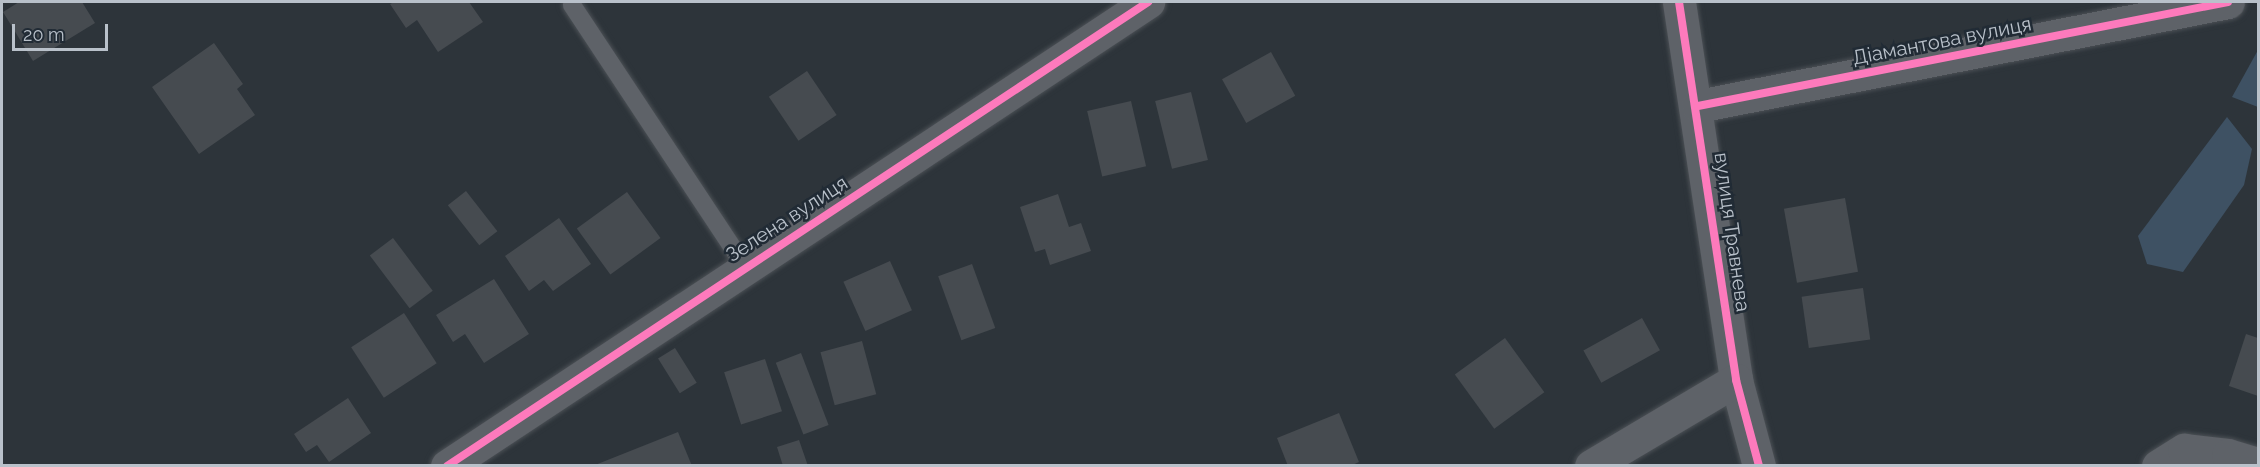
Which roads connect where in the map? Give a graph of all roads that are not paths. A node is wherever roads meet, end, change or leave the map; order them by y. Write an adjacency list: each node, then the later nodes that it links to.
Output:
1 (1148, 2): 6 (street, Зелена вулиця)
2 (1679, 2): 5 (street, вулиця Травнева)
3 (2228, 2): 5 (street, Діамантова вулиця)
4 (572, 5): 6 (lane)
5 (1698, 106): 7 (street, вулиця Травнева)
6 (745, 266): 9 (street, Зелена вулиця)
7 (1736, 380): 10 (street); 11 (street, вулиця Травнева)
8 (2259, 464): 12 (street)
9 (447, 465)
10 (1591, 465)
11 (1758, 465)
12 (2158, 465)

